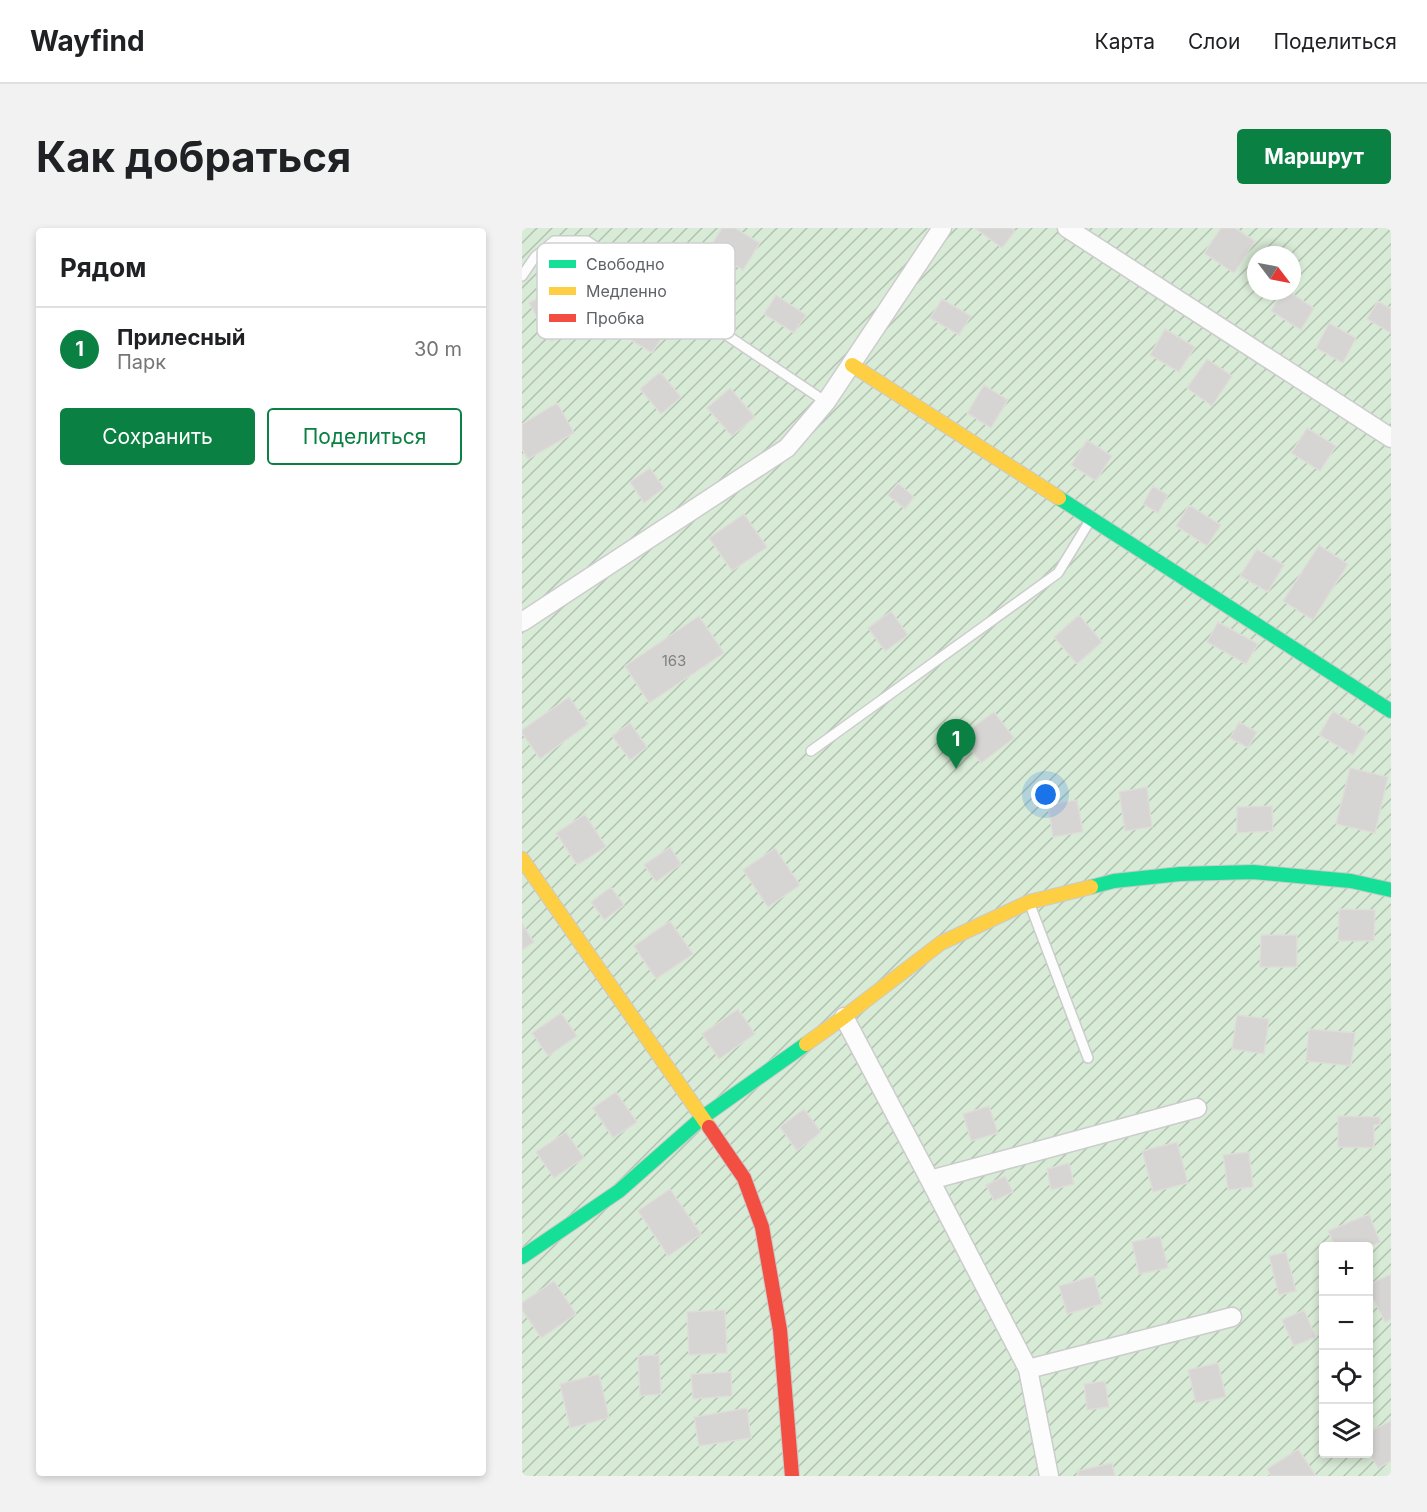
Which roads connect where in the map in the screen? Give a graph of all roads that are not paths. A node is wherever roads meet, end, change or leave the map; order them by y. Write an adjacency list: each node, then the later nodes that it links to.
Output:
1 (942, 228): 8 (street)
2 (1067, 228): 10 (street)
3 (551, 243): 4 (lane)
4 (590, 243)
5 (537, 254): 6 (lane)
6 (522, 276)
7 (732, 339): 9 (lane)
8 (852, 365): 9 (street); 11 (street)
9 (826, 402): 12 (street)
10 (1391, 438)
11 (1091, 519): 13 (street); 14 (lane)
12 (522, 622)
13 (1391, 711)
14 (811, 751)
15 (522, 859): 21 (street)
16 (1391, 891): 17 (street)
17 (1029, 902): 18 (street); 19 (lane)
18 (844, 1017): 21 (street); 22 (street)
19 (1088, 1058)
20 (1197, 1108): 22 (street)
21 (703, 1117): 23 (street); 26 (street)
22 (930, 1180): 25 (street)
23 (522, 1257)
24 (1232, 1317): 25 (street)
25 (1028, 1369): 27 (street)
26 (792, 1476)
27 (1049, 1476)

